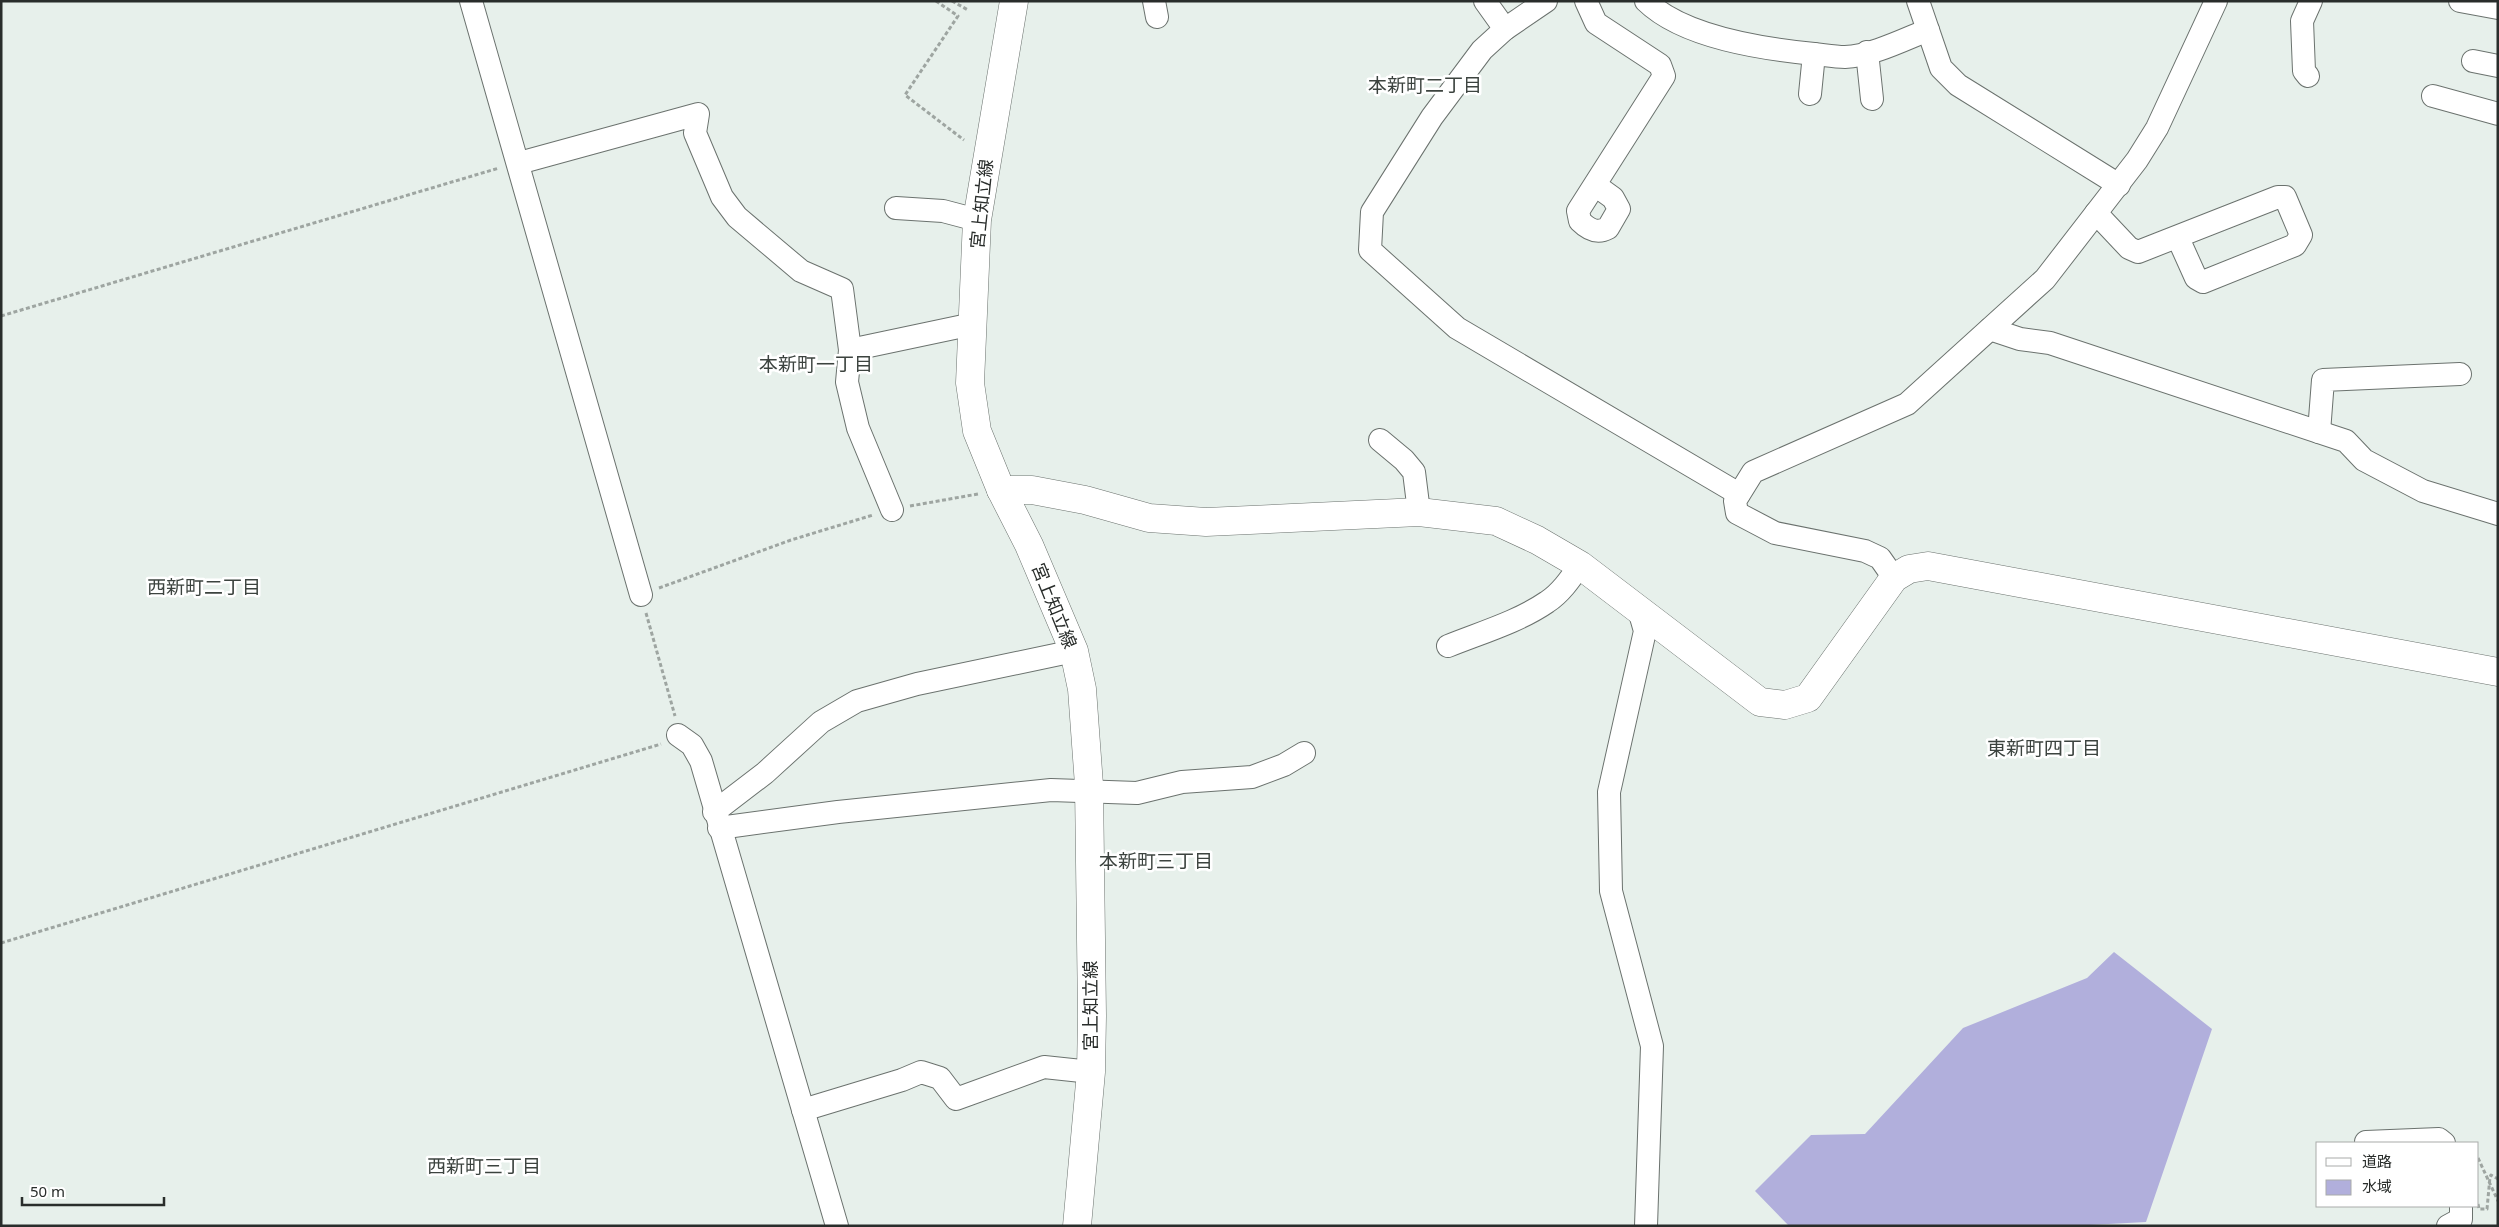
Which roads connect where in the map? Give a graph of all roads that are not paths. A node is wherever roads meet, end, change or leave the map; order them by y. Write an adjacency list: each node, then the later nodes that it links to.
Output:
1 (471, 1): 23 (street)
2 (1014, 1): 28 (street, 宮上知立線)
3 (1485, 1): 12 (street)
4 (1546, 1): 12 (street)
5 (1586, 1): 24 (street)
6 (1646, 1): 15 (street)
7 (1918, 1): 13 (street)
8 (2216, 1): 25 (street)
9 (2311, 1): 18 (street)
10 (2460, 1): 11 (street)
11 (2498, 8)
12 (1505, 29): 37 (street)
13 (1928, 30): 14 (street); 25 (street)
14 (1867, 52): 15 (street); 21 (street)
15 (1814, 54): 19 (street)
16 (2473, 61): 17 (street)
17 (2498, 66)
18 (2308, 76)
19 (1810, 94)
20 (2433, 96): 22 (street)
21 (1872, 99)
22 (2498, 114)
23 (519, 163): 32 (street); 43 (street)
24 (1595, 184)
25 (2119, 185): 27 (street)
26 (896, 208): 28 (street)
27 (2096, 213): 29 (street); 31 (street)
28 (977, 220): 30 (street, 宮上知立線)
29 (2178, 238): 29 (street)
30 (973, 324): 32 (street); 36 (street, 宮上知立線)
31 (1990, 329): 34 (street); 37 (street)
32 (850, 350): 38 (street)
33 (2460, 374): 34 (street)
34 (2319, 432): 40 (street)
35 (1380, 440): 39 (street)
36 (1001, 490): 39 (street); 46 (street, 宮上知立線)
37 (1739, 494): 42 (street)
38 (892, 510)
39 (1419, 512): 41 (street)
40 (2498, 514)
41 (1580, 565): 44 (street); 45 (street)
42 (1894, 578): 44 (street); 47 (street)
43 (641, 595)
44 (1639, 610): 59 (street)
45 (1448, 646)
46 (1074, 651): 50 (street, 宮上知立線); 51 (street)
47 (2495, 666)
48 (678, 735): 51 (street)
49 (1304, 753): 50 (street)
50 (1088, 790): 51 (street); 52 (street, 宮上知立線)
51 (717, 820): 53 (street)
52 (1091, 1072): 53 (street); 58 (street, 宮上知立線)
53 (803, 1110): 57 (street)
54 (2366, 1142): 55 (street)
55 (2442, 1142)
56 (2460, 1207): 60 (street)
57 (837, 1226)
58 (1077, 1226)
59 (1646, 1226)
60 (2448, 1226)

